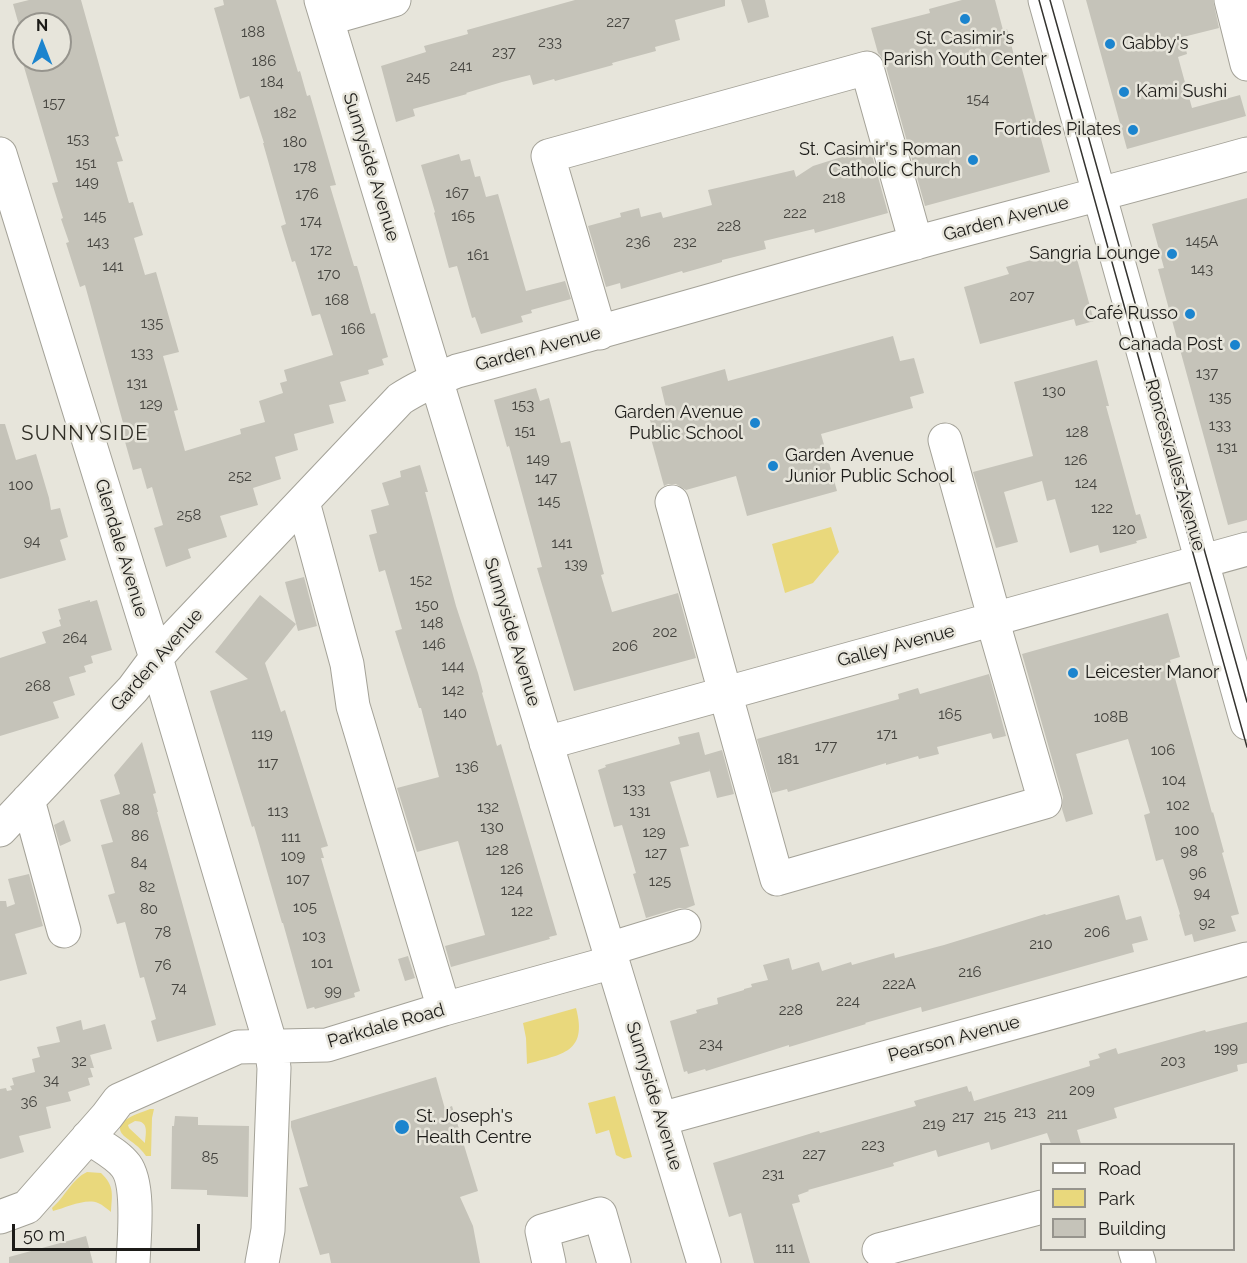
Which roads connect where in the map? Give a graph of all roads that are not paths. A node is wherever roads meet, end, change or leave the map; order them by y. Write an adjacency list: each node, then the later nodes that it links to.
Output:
1 (393, 0): 4 (street)
2 (1045, 0): 8 (street, Roncesvalles Avenue)
3 (1231, 0): 5 (street)
4 (324, 9): 11 (street, Sunnyside Avenue)
5 (1247, 64)
6 (0, 154): 18 (street, Glendale Avenue)
7 (1247, 154): 8 (street, Garden Avenue)
8 (1099, 194): 9 (street, Garden Avenue); 16 (street, Roncesvalles Avenue)
9 (915, 243): 10 (street, Garden Avenue); 10 (street)
10 (600, 333): 11 (street, Garden Avenue)
11 (436, 379): 13 (street, Garden Avenue); 21 (street, Sunnyside Avenue)
12 (945, 440): 17 (street)
13 (303, 502): 18 (street, Garden Avenue); 28 (street)
14 (672, 502): 19 (street)
15 (1247, 549): 16 (street, Galley Avenue)
16 (1202, 562): 17 (street, Galley Avenue); 20 (street, Roncesvalles Avenue)
17 (993, 619): 19 (street, Galley Avenue); 19 (street)
18 (156, 658): 22 (street, Garden Avenue); 29 (street, Glendale Avenue)
19 (725, 693): 21 (street, Galley Avenue)
20 (1247, 723)
21 (546, 743): 26 (street, Sunnyside Avenue)
22 (28, 800): 23 (street, Garden Avenue); 25 (street)
23 (0, 830)
24 (684, 926): 26 (street, Parkdale Road)
25 (64, 931)
26 (611, 956): 28 (street, Parkdale Road); 30 (street, Sunnyside Avenue)
27 (1247, 959): 30 (street, Pearson Avenue)
28 (444, 1009): 29 (street, Parkdale Road)
29 (271, 1046): 31 (street, Parkdale Road); 36 (street, Glendale Avenue)
30 (661, 1119): 39 (street, Sunnyside Avenue)
31 (88, 1137): 33 (street, Parkdale Road); 35 (street)
32 (1040, 1207): 34 (street)
33 (0, 1217)
34 (879, 1250)
35 (133, 1263)
36 (262, 1263)
37 (549, 1263): 38 (street)
38 (614, 1263)
39 (704, 1263)

